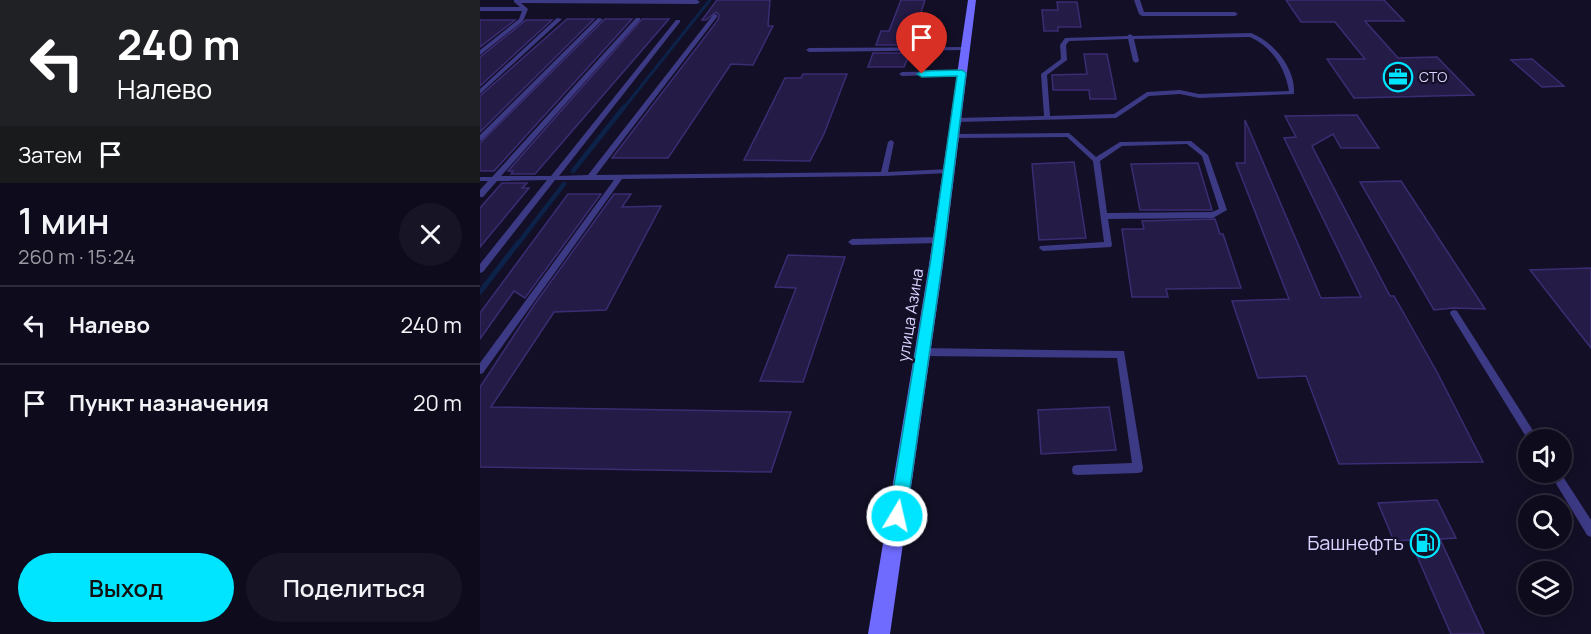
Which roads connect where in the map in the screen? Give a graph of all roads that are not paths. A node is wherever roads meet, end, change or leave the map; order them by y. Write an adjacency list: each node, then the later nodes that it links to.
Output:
1 (972, 0): 14 (street, улица Азина)
2 (1137, 0): 7 (lane)
3 (517, 1): 4 (lane); 6 (lane)
4 (697, 2)
5 (480, 9): 6 (lane)
6 (525, 9): 16 (lane)
7 (1235, 14)
8 (714, 16): 29 (lane)
9 (559, 19): 20 (lane)
10 (600, 19): 24 (lane)
11 (638, 19): 32 (lane)
12 (678, 21): 33 (lane)
13 (1130, 36): 17 (lane); 21 (lane); 21 (lane)
14 (965, 48): 15 (lane); 18 (street, улица Азина)
15 (809, 50)
16 (480, 53)
17 (1136, 61)
18 (962, 73): 19 (lane); 22 (street, улица Азина)
19 (902, 74)
20 (480, 92)
21 (1047, 118): 22 (lane)
22 (957, 120): 23 (street, улица Азина)
23 (954, 136): 26 (lane); 27 (street, улица Азина)
24 (480, 139)
25 (891, 142): 28 (lane)
26 (1096, 160): 35 (lane); 35 (lane)
27 (949, 171): 28 (lane); 36 (street, улица Азина)
28 (884, 174): 30 (lane)
29 (590, 178): 30 (lane); 33 (lane)
30 (619, 178): 42 (lane)
31 (480, 179): 32 (lane)
32 (494, 179): 33 (lane); 34 (lane)
33 (553, 179): 39 (lane)
34 (480, 195)
35 (1105, 216): 38 (lane)
36 (939, 240): 37 (lane); 41 (street, улица Азина)
37 (852, 242)
38 (1043, 248)
39 (480, 270)
40 (1454, 313): 43 (lane)
41 (923, 352): 44 (lane); 47 (street, улица Азина)
42 (480, 370)
43 (1527, 429)
44 (1077, 470)
45 (1561, 483): 46 (lane)
46 (1591, 531)
47 (879, 634)

